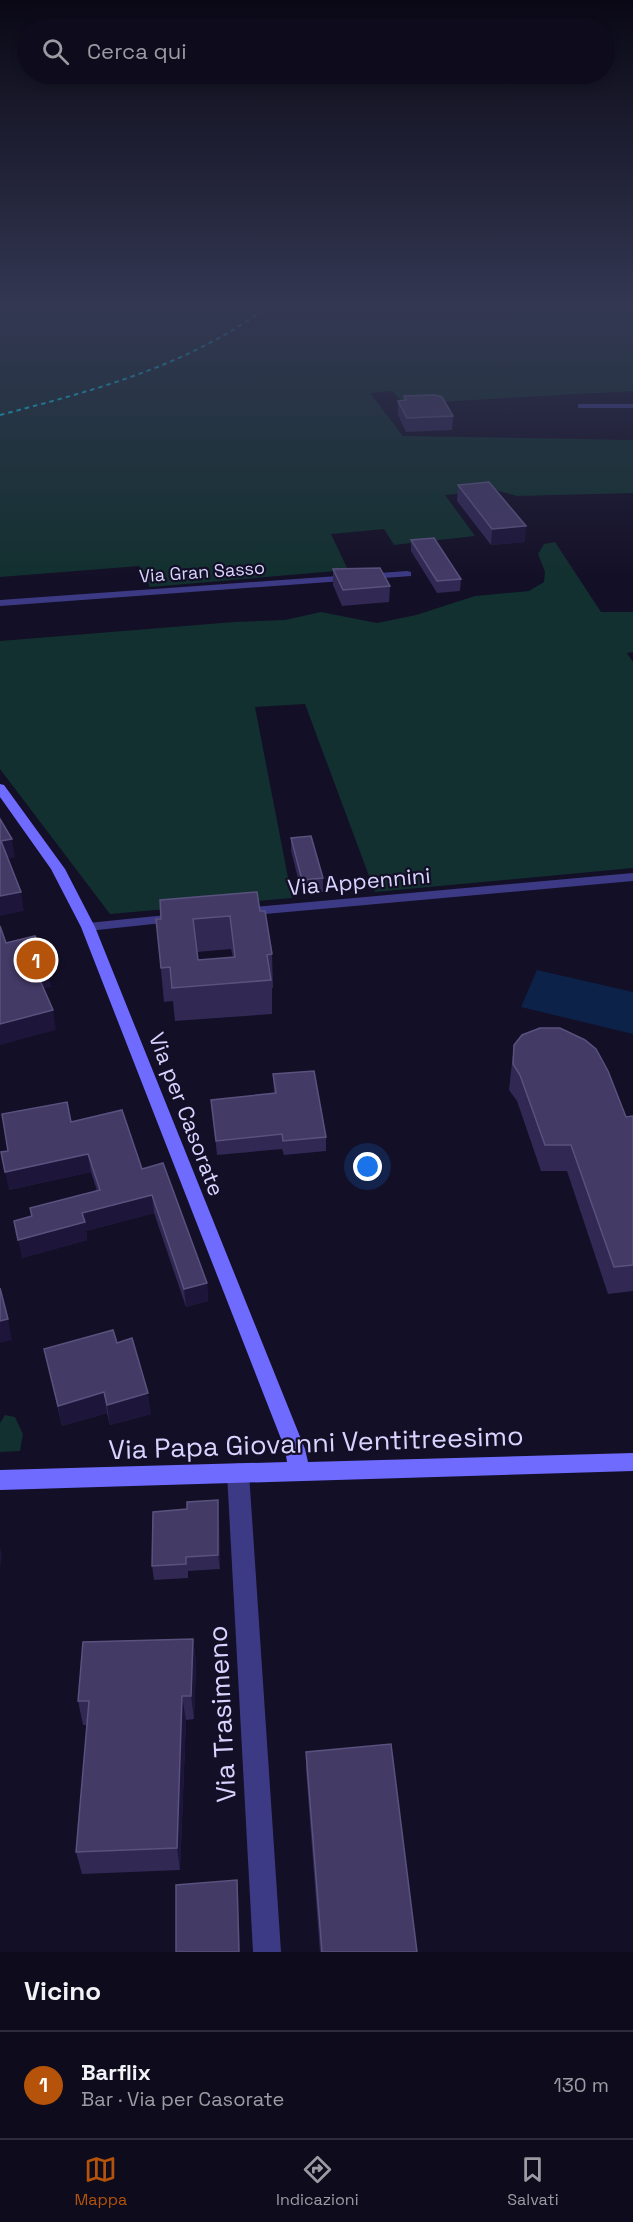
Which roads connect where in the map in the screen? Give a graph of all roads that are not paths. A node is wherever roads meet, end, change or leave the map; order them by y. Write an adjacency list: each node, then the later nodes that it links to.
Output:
1 (581, 406): 2 (street)
2 (633, 406)
3 (407, 574): 4 (street, Via Gran Sasso)
4 (0, 603)
5 (0, 788): 9 (street, Via per Casorate)
6 (633, 877): 7 (street, Via Appennini)
7 (228, 914)
8 (192, 917): 9 (street)
9 (88, 927): 11 (street, Via per Casorate)
10 (633, 1462): 11 (street, Via Papa Giovanni Ventitreesimo)
11 (300, 1472): 12 (street, Via Papa Giovanni Ventitreesimo)
12 (238, 1473): 13 (street, Via Papa Giovanni Ventitreesimo); 14 (street, Via Trasimeno)
13 (0, 1480)
14 (267, 1952)

